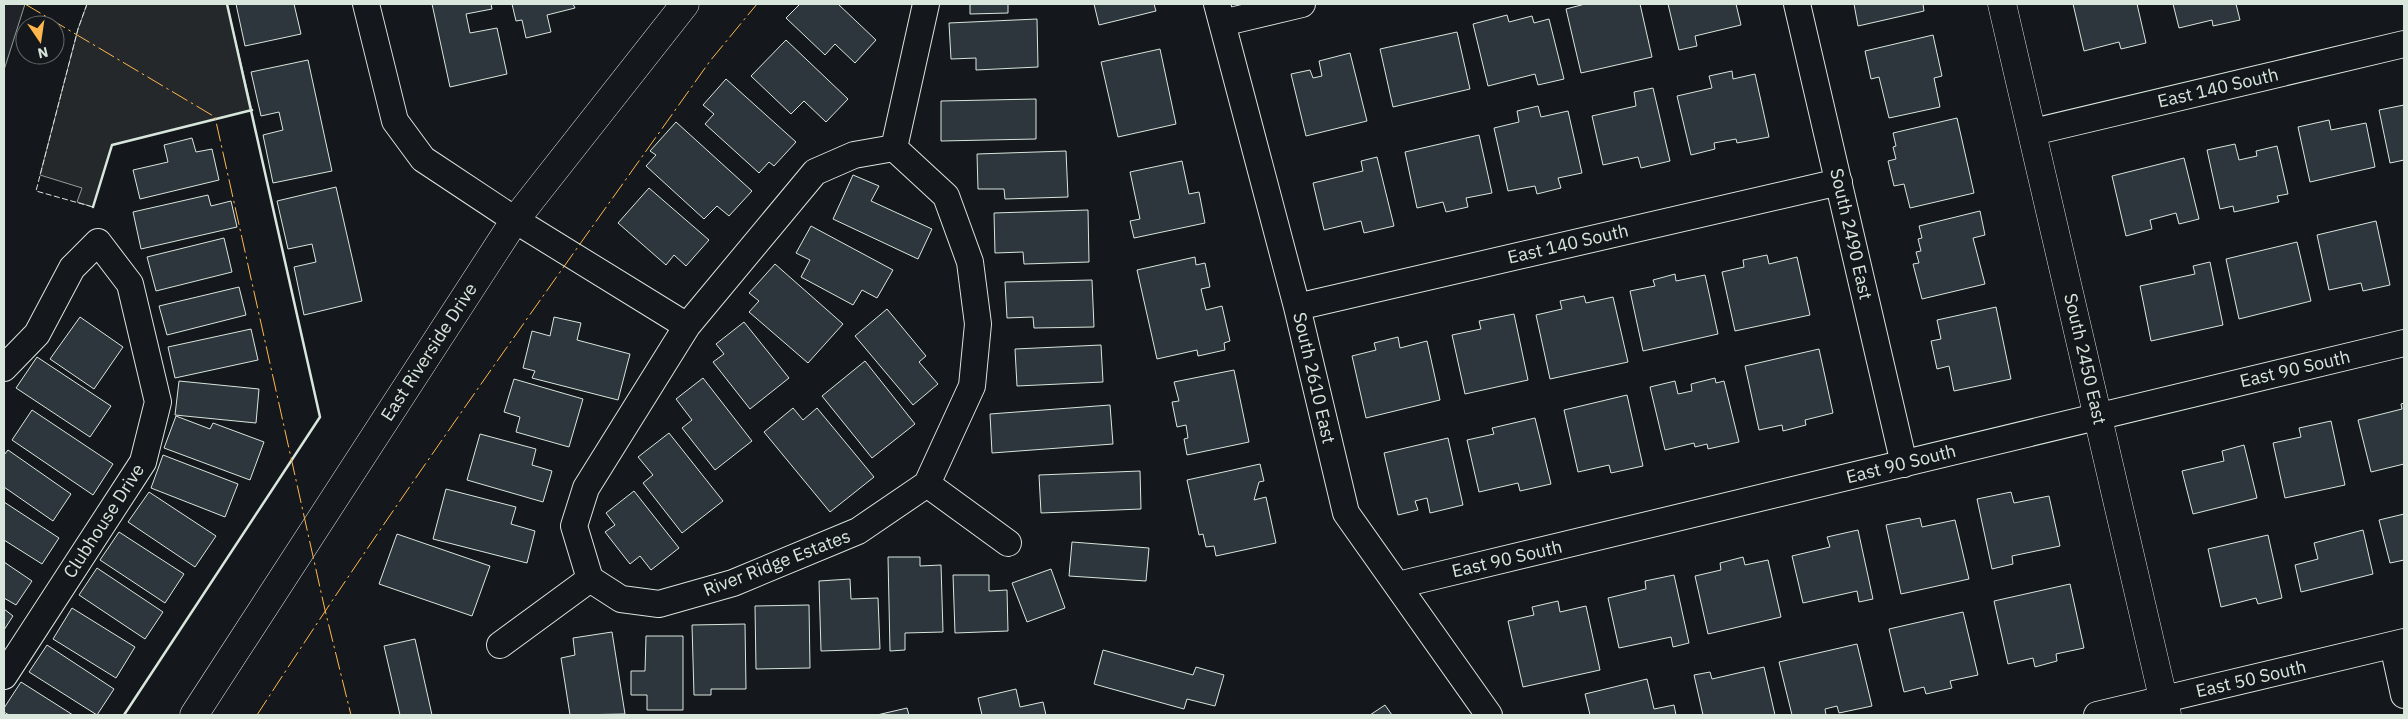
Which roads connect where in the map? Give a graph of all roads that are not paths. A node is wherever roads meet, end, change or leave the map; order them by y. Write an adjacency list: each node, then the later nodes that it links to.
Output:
1 (366, 4): 12 (street)
2 (685, 4): 12 (main road, East Riverside Drive)
3 (926, 4): 10 (street)
4 (1302, 4): 7 (street)
5 (1798, 4): 11 (street, South 2490 East)
6 (2002, 4): 9 (main road, South 2450 East)
7 (1220, 13): 13 (street, South 2610 East)
8 (2404, 44): 9 (street, East 140 South)
9 (2032, 132): 17 (main road, South 2450 East)
10 (894, 148): 14 (street); 19 (street)
11 (1838, 182): 13 (street, East 140 South); 18 (street, South 2490 East)
12 (515, 220): 14 (street); 28 (main road, East Riverside Drive)
13 (1297, 306): 22 (street, South 2610 East)
14 (687, 326): 21 (street)
15 (2404, 343): 17 (street, East 90 South)
16 (4, 368): 25 (street, Clubhouse Drive)
17 (2098, 416): 18 (street, East 90 South); 27 (main road, South 2450 East)
18 (1904, 464): 22 (street, East 90 South)
19 (927, 484): 20 (street); 21 (street, River Ridge Estates)
20 (1008, 543)
21 (590, 579): 24 (street)
22 (1398, 585): 29 (street, South 2610 East)
23 (2398, 643): 26 (street); 27 (street, East 50 South)
24 (500, 645)
25 (4, 676)
26 (2404, 695)
27 (2165, 707): 30 (street, East 50 South)
28 (194, 715)
29 (1489, 715)
30 (2097, 715)

